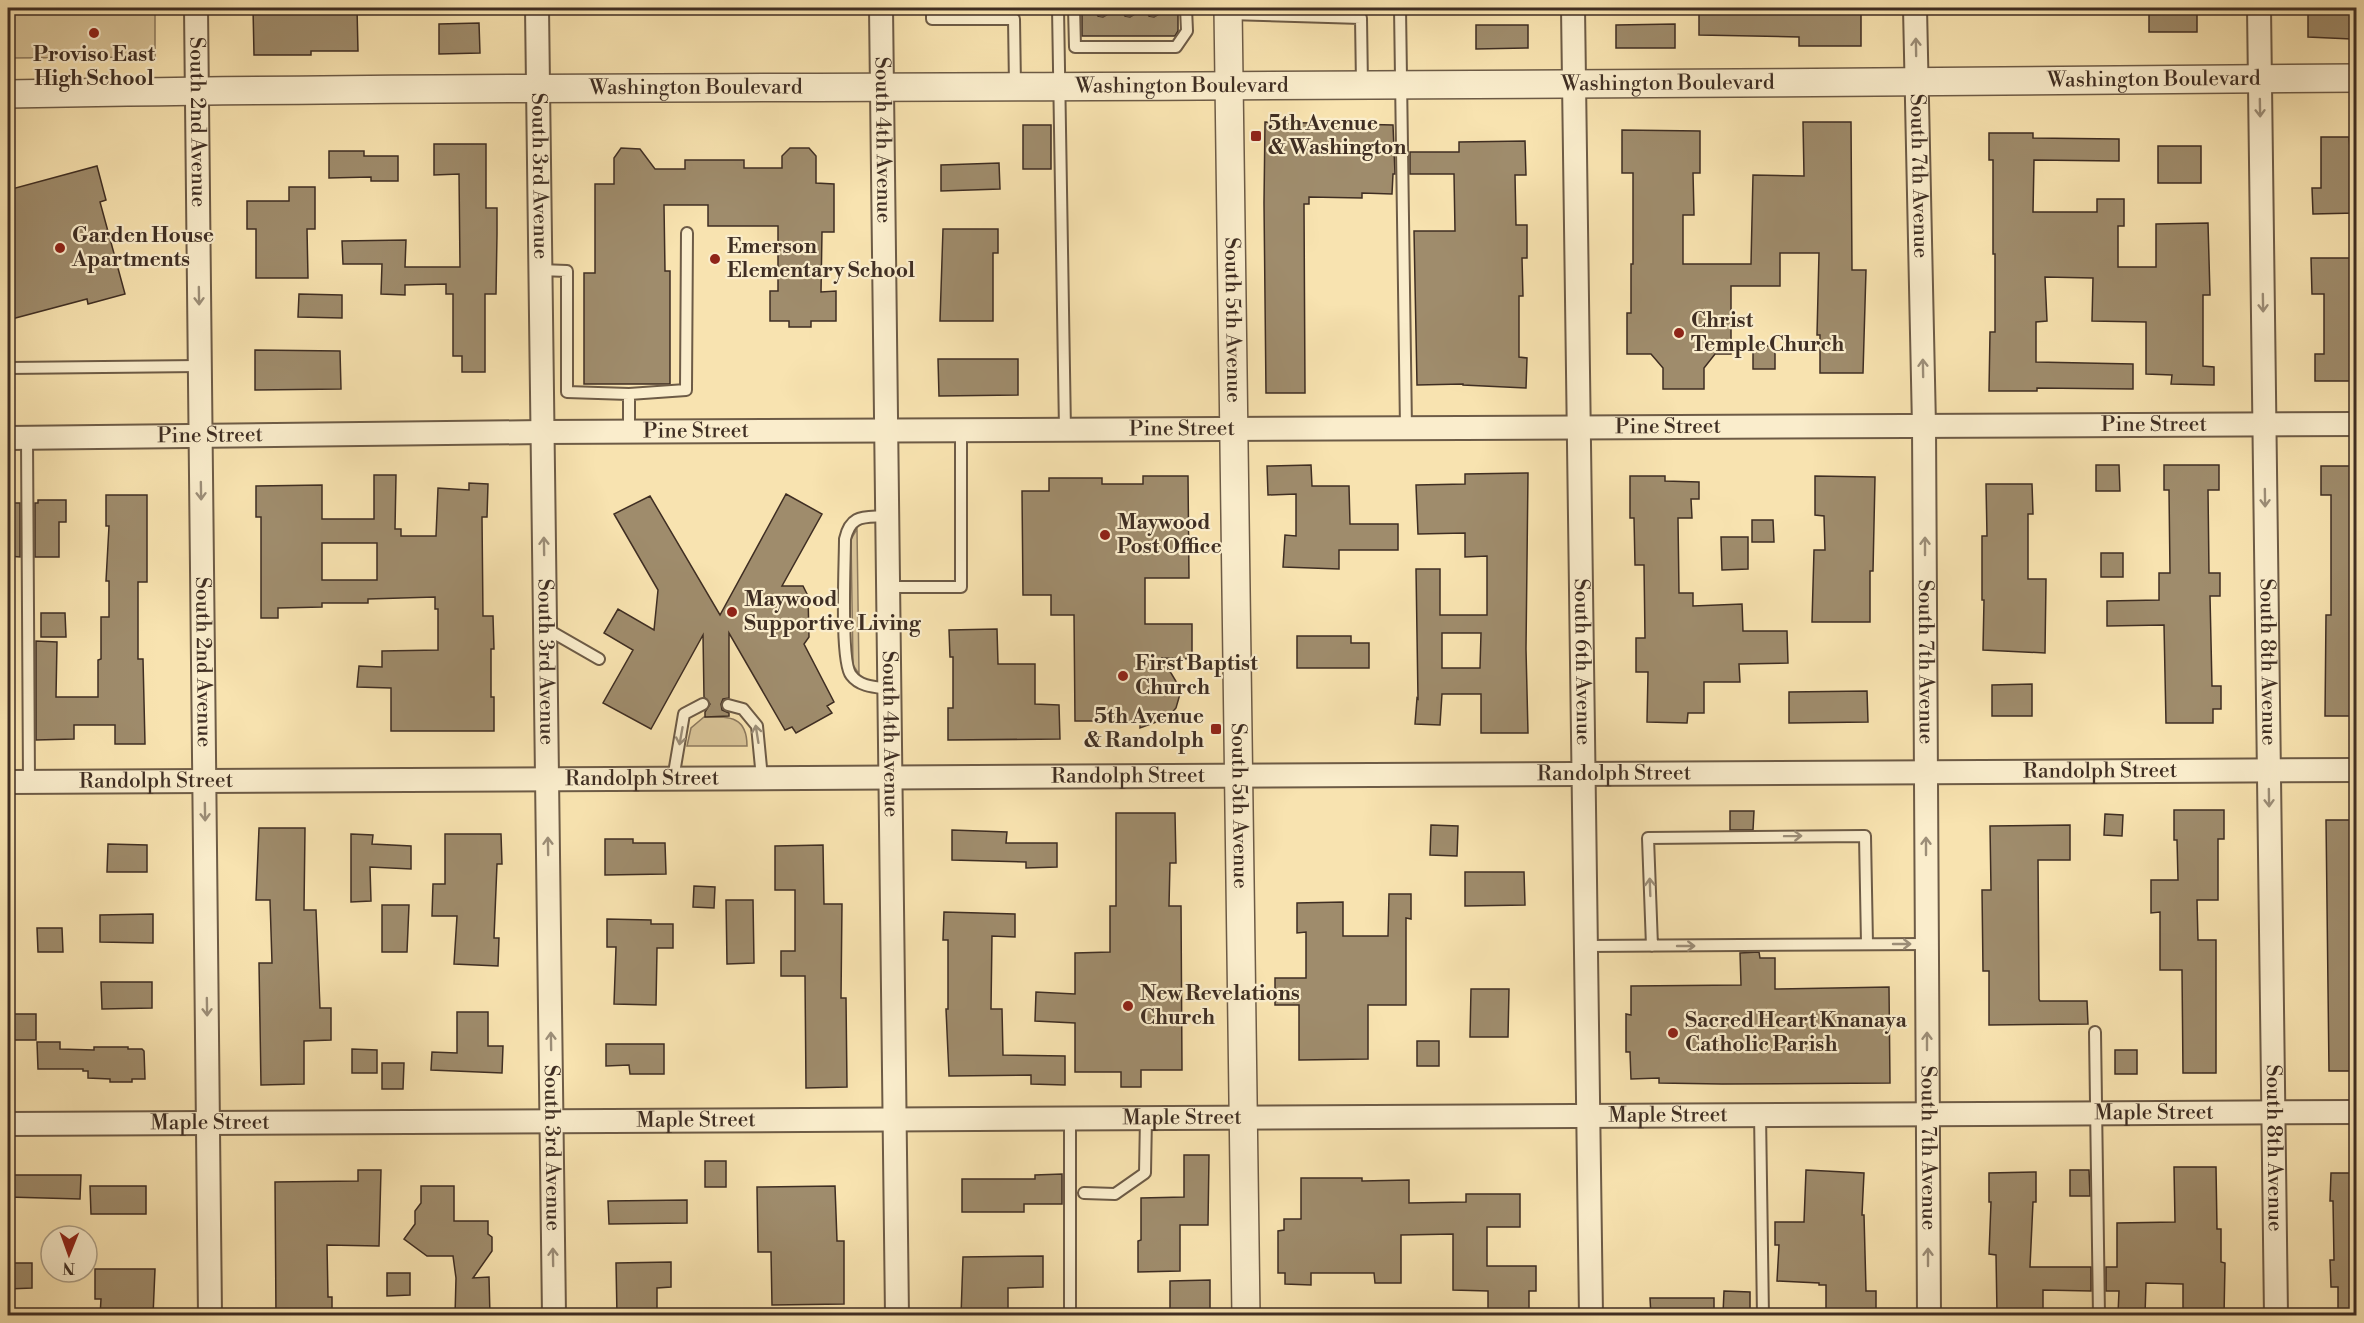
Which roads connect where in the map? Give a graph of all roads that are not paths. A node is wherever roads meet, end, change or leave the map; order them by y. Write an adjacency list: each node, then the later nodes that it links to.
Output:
1 (196, 8): 29 (street, South 2nd Avenue)
2 (537, 8): 28 (street, South 3rd Avenue)
3 (881, 8): 24 (street, South 4th Avenue)
4 (932, 8): 14 (lane)
5 (1058, 8): 17 (lane)
6 (1074, 8): 16 (lane)
7 (1186, 8): 16 (lane)
8 (1400, 8): 23 (lane)
9 (1573, 8): 21 (street, South 6th Avenue)
10 (1915, 8): 20 (street, South 7th Avenue, one-way to 10)
11 (2259, 8): 19 (street, South 8th Avenue)
12 (1228, 11): 13 (lane); 27 (street, South 5th Avenue)
13 (1273, 11): 15 (lane)
14 (1014, 13): 25 (lane)
15 (1361, 13): 22 (lane)
16 (1075, 47): 17 (lane)
17 (1058, 54): 26 (lane)
18 (2356, 78): 19 (street, Washington Boulevard)
19 (2260, 79): 20 (street, Washington Boulevard); 37 (street, South 8th Avenue, one-way to 37)
20 (1917, 81): 21 (street, Washington Boulevard); 38 (street, South 7th Avenue, one-way to 20)
21 (1573, 84): 23 (street, Washington Boulevard); 40 (street, South 6th Avenue)
22 (1362, 85): 23 (street, Washington Boulevard); 27 (street, Washington Boulevard)
23 (1401, 85): 39 (lane)
24 (882, 86): 25 (street, Washington Boulevard); 28 (street, Washington Boulevard); 42 (street, South 4th Avenue)
25 (1015, 86): 26 (street, Washington Boulevard)
26 (1060, 86): 27 (street, Washington Boulevard); 44 (lane)
27 (1229, 86): 41 (street, South 5th Avenue)
28 (538, 89): 29 (street, Washington Boulevard); 32 (street, South 3rd Avenue)
29 (197, 90): 30 (street, Washington Boulevard); 33 (street, South 2nd Avenue, one-way to 33)
30 (8, 94)
31 (687, 234): 35 (lane)
32 (540, 270): 35 (lane); 45 (street, South 3rd Avenue)
33 (200, 366): 34 (lane); 47 (street, South 2nd Avenue)
34 (8, 368)
35 (629, 394): 46 (lane)
36 (2356, 424): 37 (street, Pine Street)
37 (2264, 425): 38 (street, Pine Street); 57 (street, South 8th Avenue, one-way to 57)
38 (1924, 426): 40 (street, Pine Street); 58 (street, South 7th Avenue, one-way to 38)
39 (1407, 428): 40 (street, Pine Street); 41 (street, Pine Street)
40 (1579, 428): 59 (street, South 6th Avenue)
41 (1234, 429): 44 (street, Pine Street); 60 (street, South 5th Avenue)
42 (886, 430): 43 (street, Pine Street); 46 (street, Pine Street); 49 (street, South 4th Avenue)
43 (961, 430): 44 (street, Pine Street); 50 (lane)
44 (1065, 430)
45 (543, 432): 46 (street, Pine Street); 47 (street, Pine Street); 51 (street, South 3rd Avenue, one-way to 45)
46 (629, 432)
47 (200, 436): 48 (street, Pine Street); 65 (street, South 2nd Avenue, one-way to 65)
48 (17, 438): 66 (lane)
49 (887, 516): 50 (street, South 4th Avenue); 53 (lane)
50 (888, 587): 53 (street, South 4th Avenue)
51 (545, 627): 52 (lane); 64 (street, South 3rd Avenue)
52 (599, 659)
53 (890, 689): 62 (street, South 4th Avenue)
54 (704, 704): 63 (lane, one-way to 63)
55 (728, 705): 61 (lane, one-way to 55)
56 (2356, 770): 57 (street, Randolph Street)
57 (2269, 771): 58 (street, Randolph Street); 72 (street, South 8th Avenue, one-way to 72)
58 (1926, 772): 59 (street, Randolph Street); 68 (street, South 7th Avenue, one-way to 58)
59 (1583, 774): 60 (street, Randolph Street); 69 (street, South 6th Avenue)
60 (1238, 776): 62 (street, Randolph Street); 79 (street, South 5th Avenue)
61 (762, 778): 62 (street, Randolph Street); 63 (street, Randolph Street)
62 (891, 778): 81 (street, South 4th Avenue)
63 (673, 779): 64 (street, Randolph Street)
64 (547, 780): 65 (street, Randolph Street); 82 (street, South 3rd Avenue, one-way to 64)
65 (204, 781): 66 (street, Randolph Street); 83 (street, South 2nd Avenue, one-way to 83)
66 (18, 782)
67 (1867, 944): 68 (lane, one-way to 68); 70 (lane, one-way to 67); 70 (lane, one-way to 67)
68 (1927, 944): 75 (street, South 7th Avenue, one-way to 68)
69 (1586, 946): 70 (lane); 77 (street, South 6th Avenue)
70 (1652, 946)
71 (2095, 1032): 73 (lane)
72 (2273, 1111): 73 (street, Maple Street); 74 (street, Maple Street); 95 (street, South 8th Avenue)
73 (2097, 1112): 75 (street, Maple Street); 94 (lane)
74 (2356, 1112)
75 (1928, 1113): 76 (street, Maple Street); 93 (street, South 7th Avenue, one-way to 75)
76 (1760, 1114): 77 (street, Maple Street); 92 (lane)
77 (1588, 1115): 79 (street, Maple Street); 91 (street, South 6th Avenue)
78 (1146, 1117): 79 (street, Maple Street); 80 (street, Maple Street); 85 (lane)
79 (1243, 1117): 90 (street, South 5th Avenue)
80 (1070, 1118): 81 (street, Maple Street); 89 (lane)
81 (895, 1119): 82 (street, Maple Street); 88 (street, South 4th Avenue)
82 (552, 1120): 83 (street, Maple Street); 87 (street, South 3rd Avenue, one-way to 82)
83 (208, 1122): 84 (street, Maple Street); 86 (street, South 2nd Avenue)
84 (8, 1124)
85 (1084, 1193)
86 (210, 1316)
87 (554, 1316)
88 (897, 1316)
89 (1070, 1316)
90 (1246, 1316)
91 (1591, 1316)
92 (1763, 1316)
93 (1929, 1316)
94 (2099, 1316)
95 (2276, 1316)

